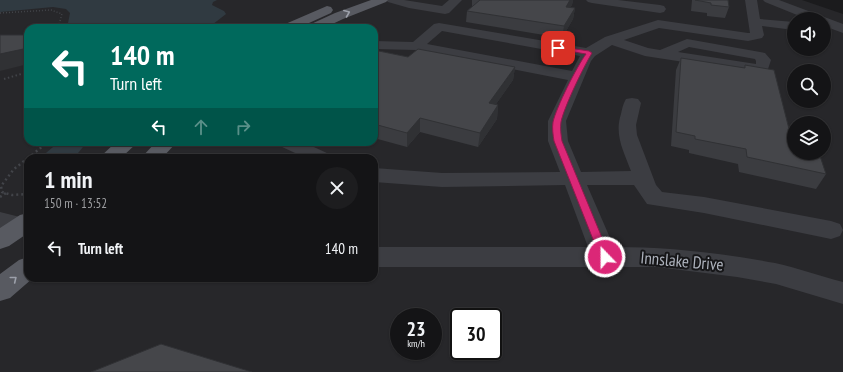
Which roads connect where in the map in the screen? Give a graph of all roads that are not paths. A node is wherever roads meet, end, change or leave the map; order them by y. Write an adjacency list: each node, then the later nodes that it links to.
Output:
1 (355, 0): 12 (main road)
2 (382, 0): 13 (main road, one-way to 2)
3 (392, 0): 8 (street)
4 (456, 0): 8 (street)
5 (592, 0): 9 (street)
6 (751, 0): 11 (street)
7 (769, 0): 10 (street)
8 (444, 10): 16 (street)
9 (658, 11): 11 (street); 19 (street)
10 (800, 12)
11 (755, 22): 14 (street)
12 (297, 24)
13 (323, 24)
14 (787, 25)
15 (831, 25): 18 (street)
16 (439, 27): 21 (street); 22 (street)
17 (831, 30): 18 (street)
18 (843, 31)
19 (612, 40): 22 (street); 23 (street)
20 (378, 45): 21 (street)
21 (416, 46): 24 (street)
22 (589, 53): 24 (street)
23 (662, 54): 23 (street)
24 (577, 77): 33 (street)
25 (632, 103): 34 (street)
26 (123, 146): 29 (main road)
27 (163, 146): 30 (main road)
28 (295, 146): 31 (street)
29 (114, 154)
30 (155, 154)
31 (313, 154)
32 (378, 175): 33 (street)
33 (573, 178): 34 (street); 39 (street)
34 (644, 181): 36 (street)
35 (19, 224): 37 (main road)
36 (831, 230)
37 (0, 240)
38 (378, 257): 39 (street, Innslake Drive)
39 (605, 257): 42 (street, Innslake Drive)
40 (24, 270): 41 (main road, one-way to 40)
41 (0, 290)
42 (843, 293)

